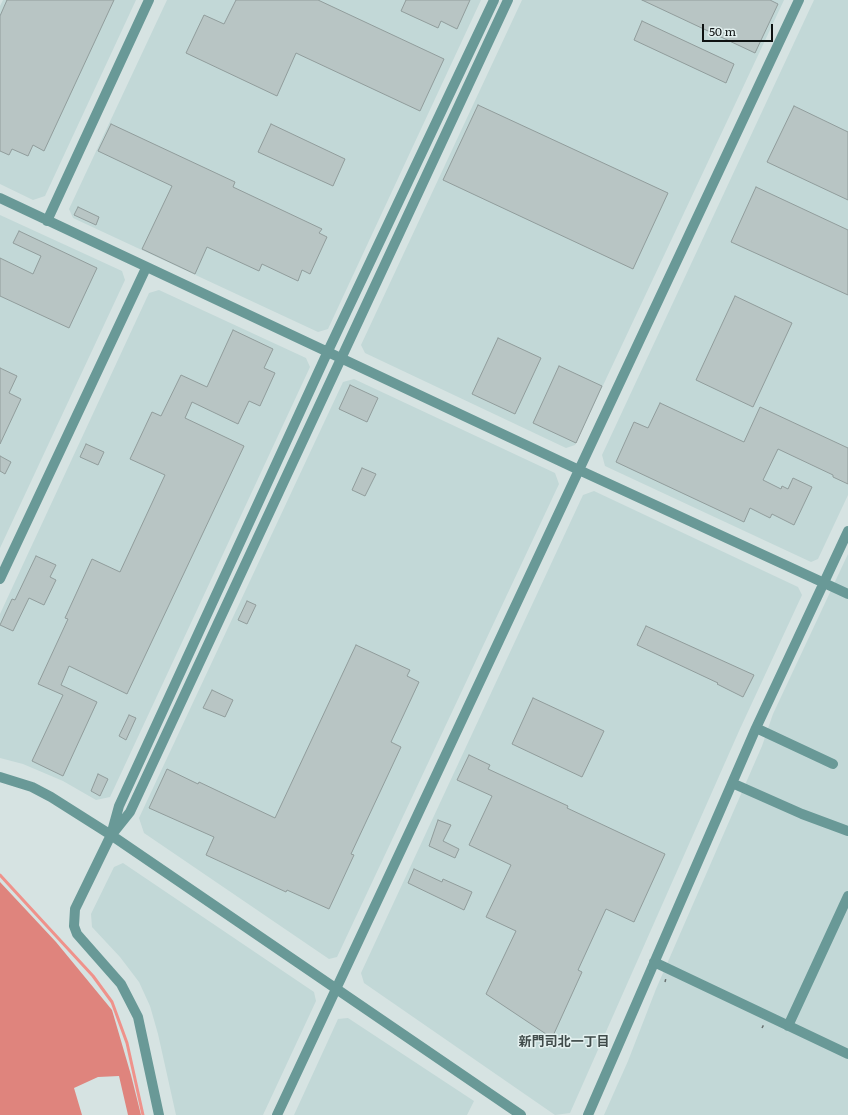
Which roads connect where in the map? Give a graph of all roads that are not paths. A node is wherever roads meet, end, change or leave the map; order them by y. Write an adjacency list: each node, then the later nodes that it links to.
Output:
1 (149, 0): 6 (street)
2 (494, 0): 8 (street)
3 (508, 0): 9 (street)
4 (799, 0): 10 (street)
5 (0, 198): 6 (street)
6 (47, 220): 7 (street)
7 (146, 268): 8 (street); 12 (street)
8 (328, 351): 9 (street); 20 (street)
9 (342, 358): 10 (street); 20 (street)
10 (579, 470): 13 (street); 23 (street)
11 (848, 531): 13 (street)
12 (0, 579)
13 (824, 583): 14 (street); 15 (street)
14 (848, 594)
15 (756, 728): 16 (street); 18 (street)
16 (833, 764)
17 (0, 777): 20 (street)
18 (732, 783): 19 (street); 22 (street)
19 (848, 831)
20 (111, 835): 23 (street); 26 (street)
21 (848, 896): 24 (street)
22 (654, 962): 24 (street); 29 (street)
23 (335, 987): 27 (street); 28 (street)
24 (788, 1026): 25 (street)
25 (848, 1054)
26 (159, 1115)
27 (277, 1115)
28 (521, 1115)
29 (588, 1115)

